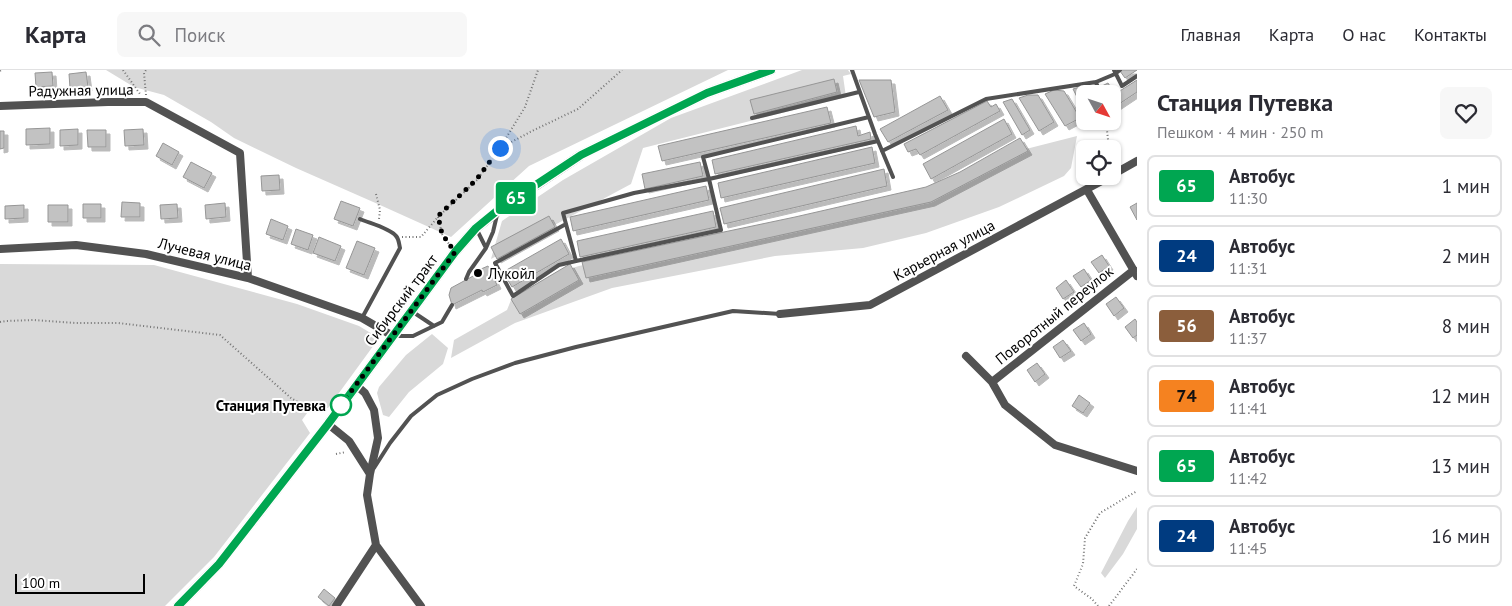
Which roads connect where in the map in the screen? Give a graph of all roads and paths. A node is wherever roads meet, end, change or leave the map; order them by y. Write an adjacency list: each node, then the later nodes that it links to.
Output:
1 (123, 70): 13 (path)
2 (146, 70): 13 (path)
3 (538, 70): 18 (path)
4 (622, 70): 18 (path)
5 (771, 70): 27 (main road, Сибирский тракт)
6 (852, 70): 12 (lane)
7 (1120, 70): 8 (lane)
8 (1114, 72): 9 (lane); 10 (lane)
9 (1137, 76)
10 (1096, 82): 11 (lane); 19 (lane)
11 (1097, 85)
12 (859, 92): 15 (lane); 16 (lane)
13 (146, 102): 14 (street, Радужная улица); 39 (street, Радужная улица)
14 (0, 106)
15 (869, 117): 17 (lane); 23 (lane)
16 (752, 118)
17 (878, 141): 19 (lane); 23 (lane)
18 (500, 148): 28 (path)
19 (882, 151): 22 (lane)
20 (1137, 161): 21 (street, Карьерная улица)
21 (1121, 171)
22 (893, 177)
23 (709, 179): 30 (lane); 37 (lane)
24 (1096, 185): 25 (street, Карьерная улица)
25 (1087, 190): 38 (street); 43 (street, Карьерная улица)
26 (376, 194): 31 (path)
27 (498, 210): 32 (main road, Сибирский тракт); 34 (lane)
28 (438, 216): 33 (path); 36 (path)
29 (360, 219): 31 (lane)
30 (566, 224): 37 (lane); 37 (lane)
31 (378, 226): 33 (lane)
32 (476, 228): 34 (lane); 36 (main road, Сибирский тракт)
33 (398, 237): 44 (lane)
34 (486, 248): 40 (lane)
35 (0, 249): 39 (street, Лучевая улица)
36 (455, 252): 42 (main road, Сибирский тракт)
37 (576, 261)
38 (1135, 273): 49 (street, Поворотный переулок)
39 (248, 278): 44 (street, Лучевая улица)
40 (466, 279)
41 (452, 305): 46 (lane)
42 (411, 311): 46 (lane); 47 (main road, Сибирский тракт)
43 (780, 314): 54 (lane)
44 (362, 318): 47 (street, Лучевая улица)
45 (0, 322): 51 (path)
46 (434, 326): 47 (lane)
47 (393, 336): 50 (main road, Сибирский тракт)
48 (966, 356): 49 (street)
49 (992, 382): 53 (street)
50 (356, 385): 52 (main road, Сибирский тракт); 54 (street)
51 (314, 412)
52 (328, 424): 54 (street); 58 (main road, Сибирский тракт)
53 (1137, 471)
54 (370, 474): 56 (street)
55 (1137, 491): 61 (path)
56 (376, 545): 59 (street); 60 (street)
57 (1137, 569): 62 (path)
58 (178, 606)
59 (336, 606)
60 (421, 606)
61 (1098, 606)
62 (1109, 606)

